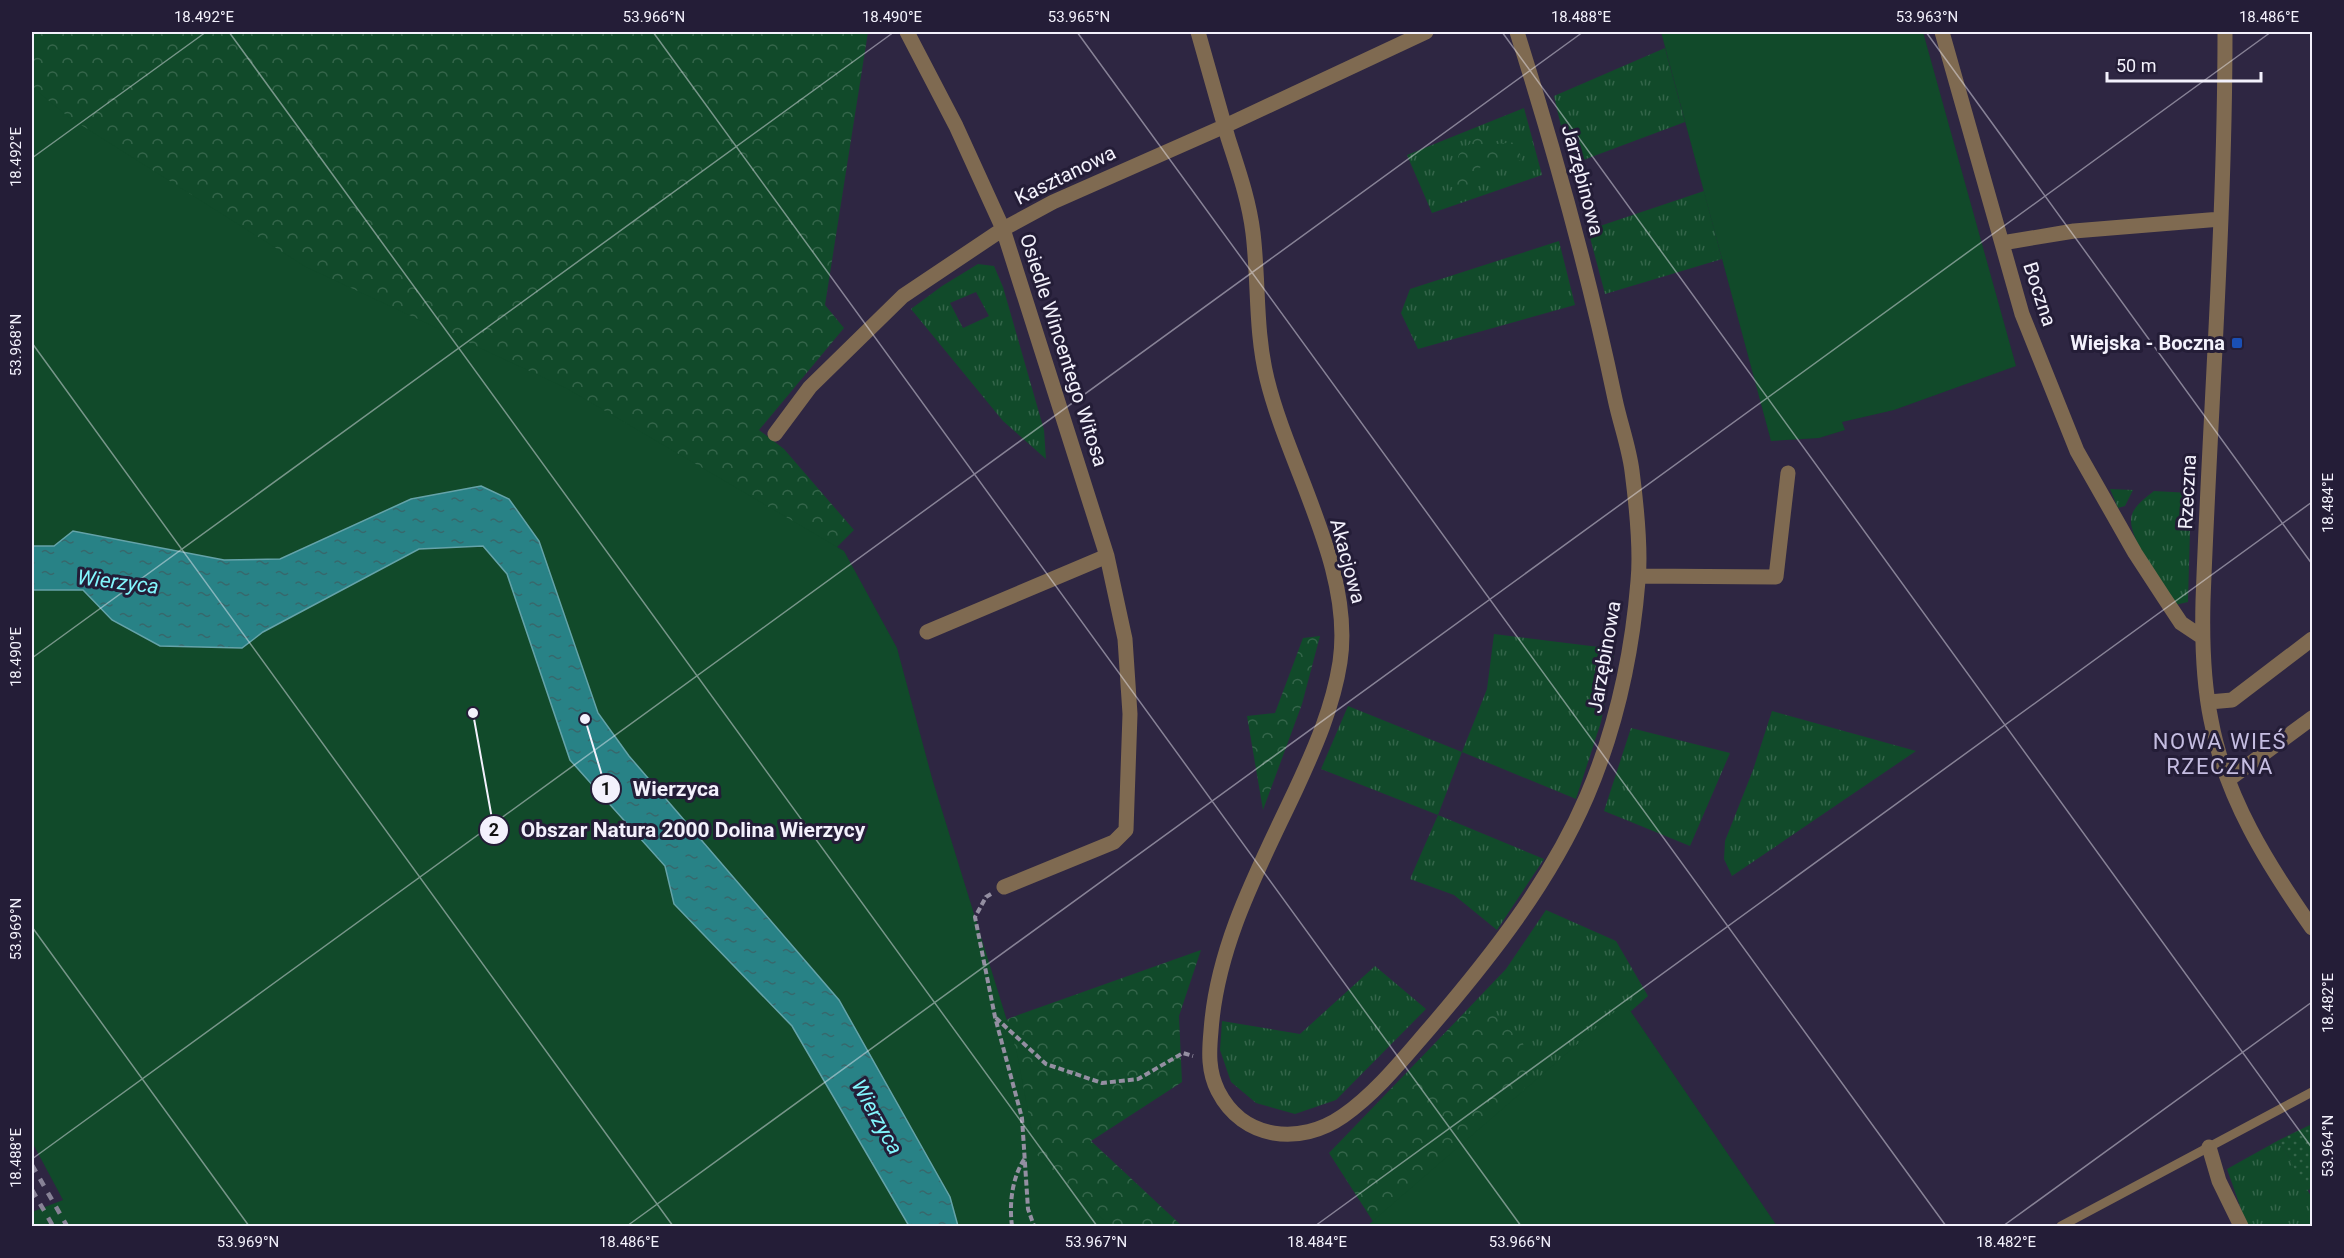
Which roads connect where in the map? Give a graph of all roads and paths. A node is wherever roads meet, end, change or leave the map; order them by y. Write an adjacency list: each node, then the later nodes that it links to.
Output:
1 (908, 32): 9 (street, Osiedle Wincentego Witosa)
2 (1198, 32): 7 (street, Akacjowa)
3 (1426, 32): 7 (street, Kasztanowa)
4 (1517, 32): 14 (street, Jarzębinowa)
5 (1941, 32): 10 (street, Boczna)
6 (2225, 32): 8 (street, Rzeczna)
7 (1225, 126): 9 (street, Kasztanowa); 24 (street, Akacjowa)
8 (2221, 219): 10 (street); 16 (street, Rzeczna)
9 (1003, 229): 11 (street, Kasztanowa); 13 (street, Osiedle Wincentego Witosa)
10 (2002, 243): 16 (street, Boczna)
11 (775, 434)
12 (1788, 473): 14 (street)
13 (1107, 556): 15 (street); 21 (street, Osiedle Wincentego Witosa)
14 (1639, 576): 26 (street, Jarzębinowa)
15 (927, 632)
16 (2202, 637): 18 (street, Rzeczna)
17 (2313, 639): 18 (street)
18 (2208, 702): 20 (street, Rzeczna)
19 (2313, 718): 20 (street)
20 (2228, 780): 22 (street, Rzeczna)
21 (1004, 887): 23 (path)
22 (2313, 928)
23 (995, 1017): 24 (path); 28 (path)
24 (1209, 1060): 26 (street, Akacjowa)
25 (2313, 1092): 27 (lane)
26 (1249, 1125)
27 (2210, 1147): 31 (lane); 32 (street)
28 (1026, 1156): 29 (path); 30 (path)
29 (1012, 1227)
30 (1034, 1227)
31 (2061, 1227)
32 (2241, 1227)

